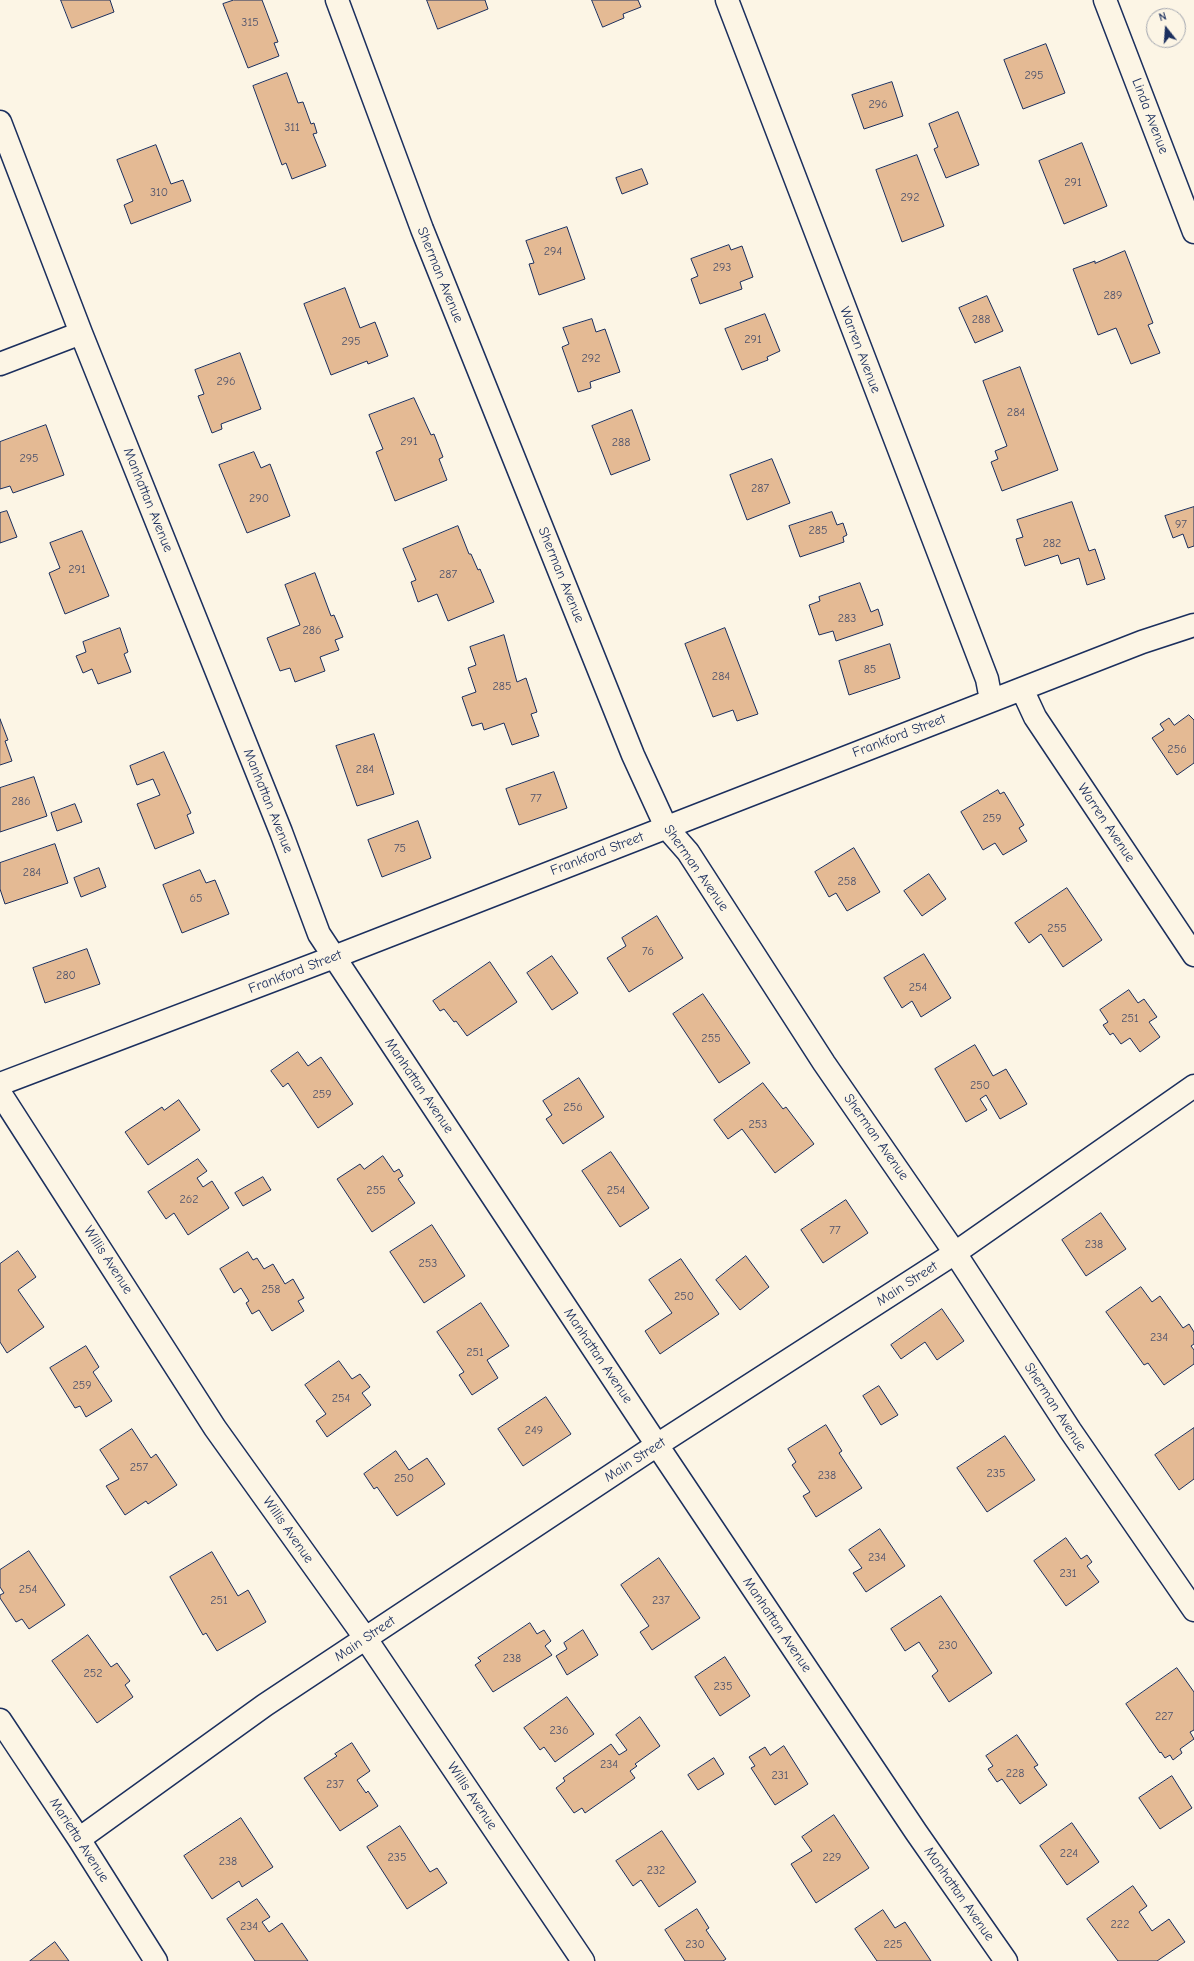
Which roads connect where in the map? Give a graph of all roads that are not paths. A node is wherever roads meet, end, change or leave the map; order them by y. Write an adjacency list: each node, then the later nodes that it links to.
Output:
1 (337, 0): 11 (street, Sherman Avenue)
2 (727, 0): 10 (street, Warren Avenue)
3 (1105, 0): 5 (street, Linda Avenue)
4 (0, 122): 6 (street, Manhattan Avenue)
5 (1194, 232)
6 (81, 333): 7 (street); 13 (street, Manhattan Avenue)
7 (0, 364)
8 (1194, 625): 9 (street, Frankford Street)
9 (1022, 689): 10 (street, Frankford Street); 12 (street, Warren Avenue)
10 (991, 700): 11 (street, Frankford Street)
11 (666, 828): 13 (street, Frankford Street); 17 (street, Sherman Avenue)
12 (1194, 955)
13 (334, 957): 14 (street, Frankford Street); 18 (street, Manhattan Avenue)
14 (0, 1084)
15 (1194, 1086): 17 (street, Main Street)
16 (0, 1093): 20 (street, Willis Avenue)
17 (955, 1253): 18 (street, Main Street); 19 (street, Sherman Avenue)
18 (657, 1445): 20 (street, Main Street); 25 (street, Manhattan Avenue)
19 (1194, 1610)
20 (366, 1639): 22 (street, Main Street); 24 (street, Willis Avenue)
21 (0, 1720): 22 (street, Marietta Avenue)
22 (79, 1839): 23 (street, Marietta Avenue)
23 (156, 1961)
24 (583, 1961)
25 (1006, 1961)

